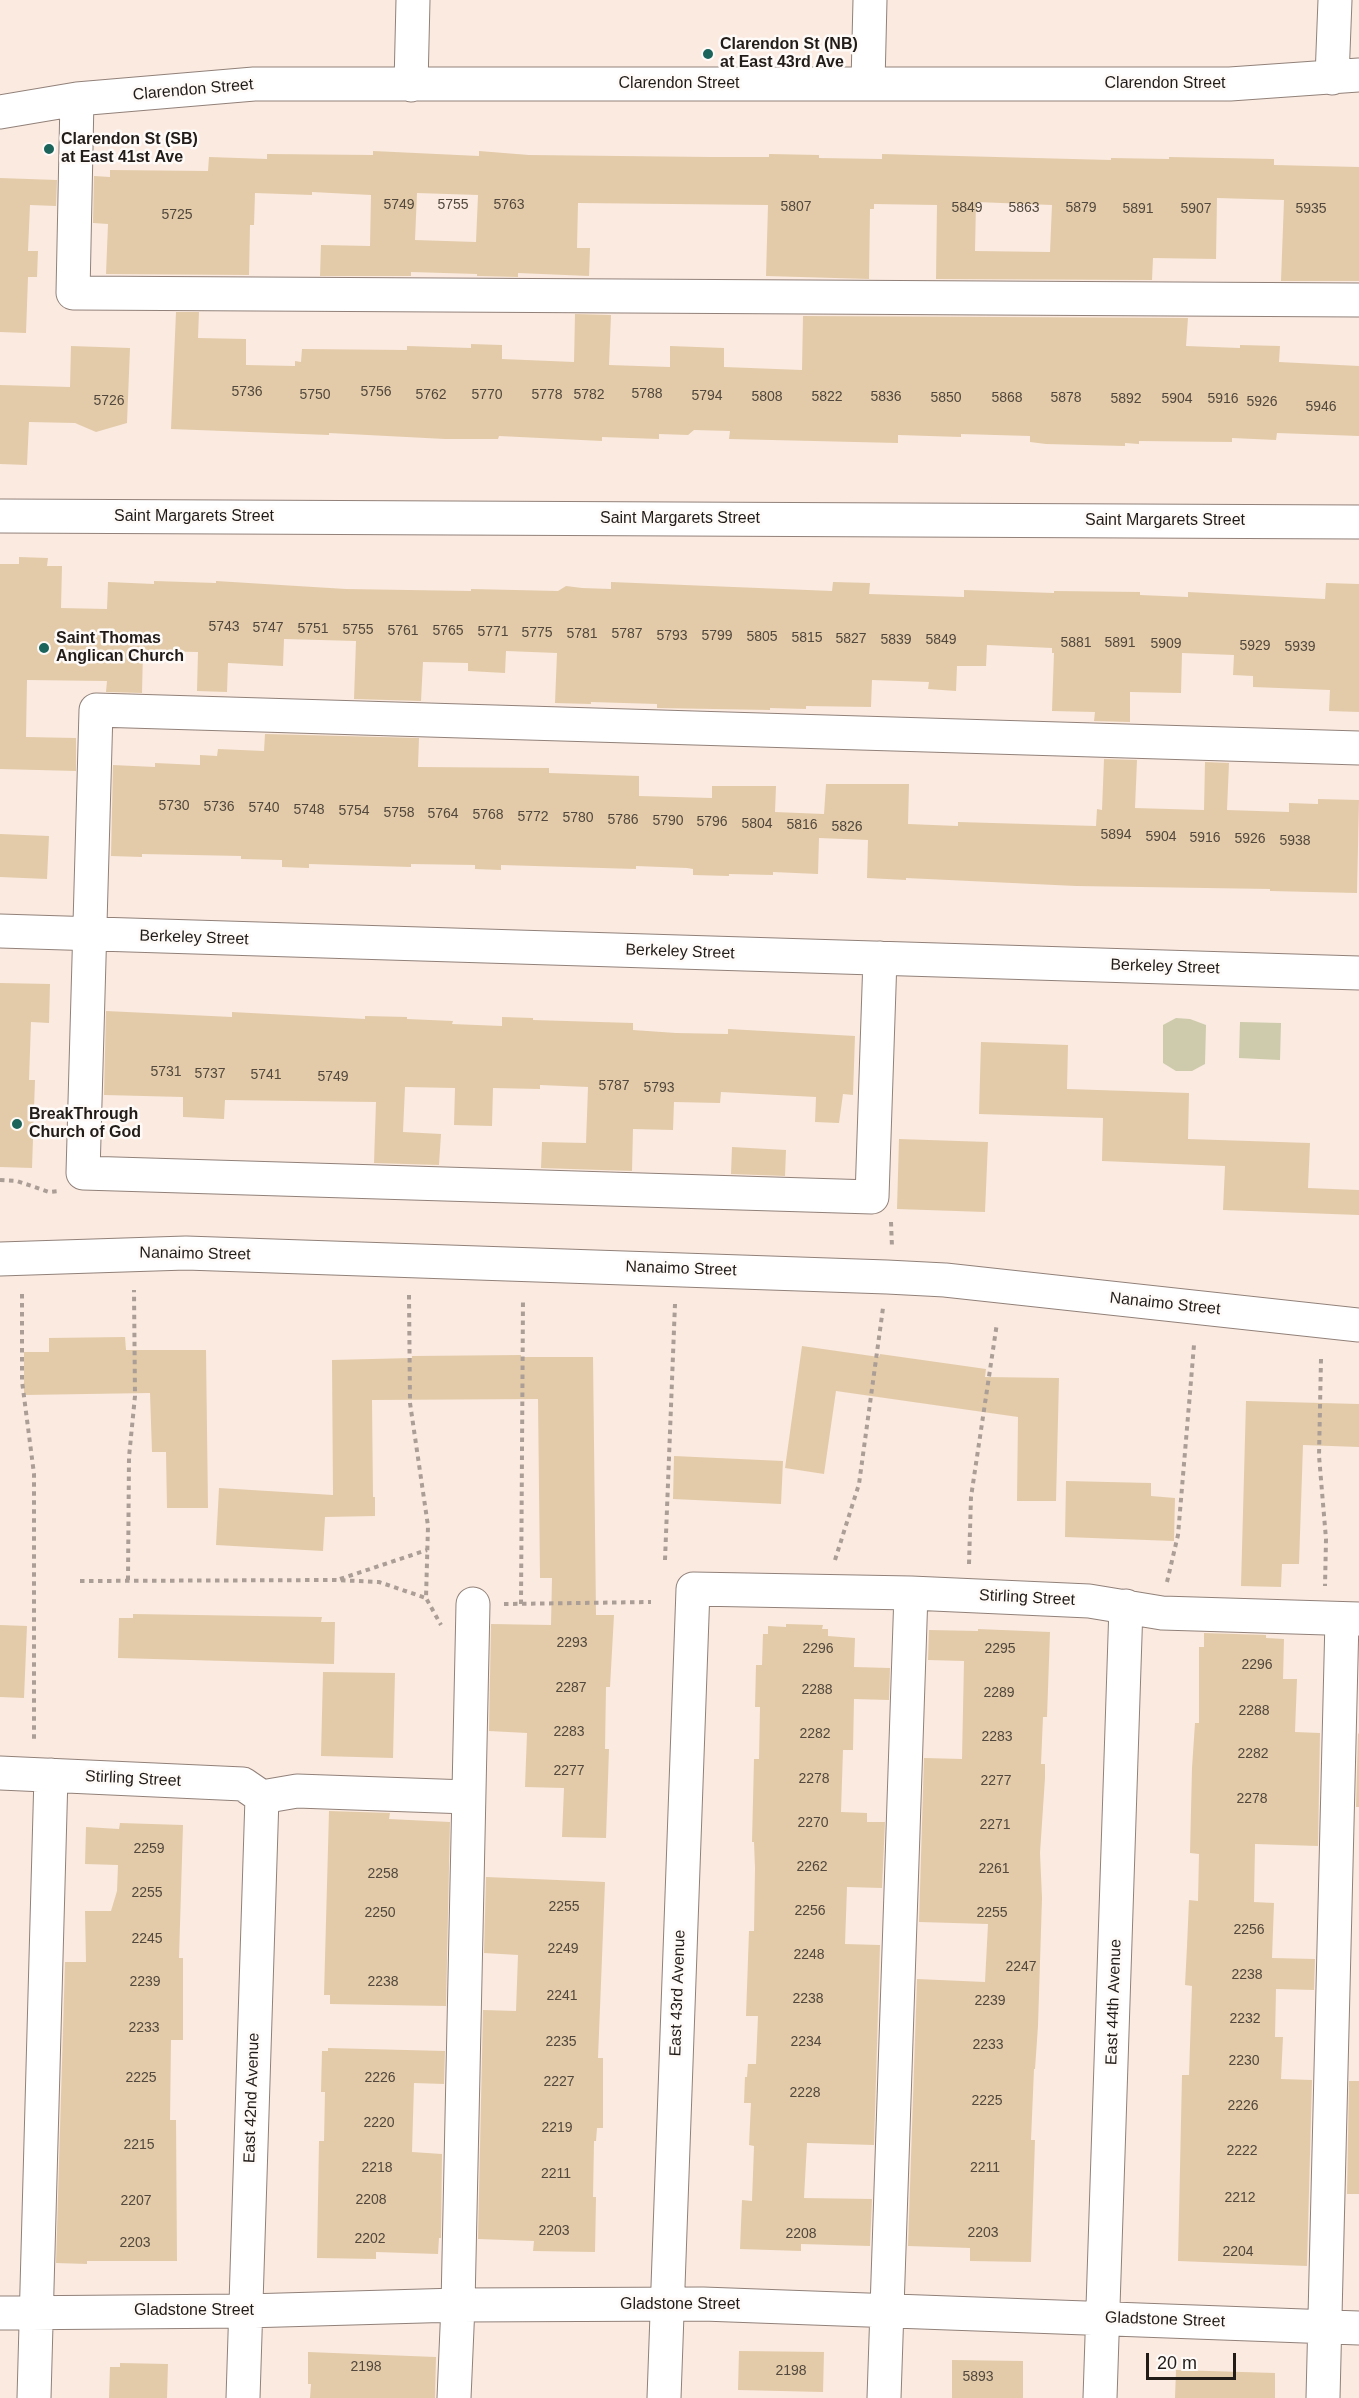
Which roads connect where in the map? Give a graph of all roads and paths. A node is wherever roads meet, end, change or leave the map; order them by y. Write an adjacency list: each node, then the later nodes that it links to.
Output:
1 (413, 0): 6 (street)
2 (870, 0): 5 (street)
3 (1335, 0): 4 (street)
4 (1346, 77): 5 (street, Clarendon Street)
5 (868, 83): 6 (street, Clarendon Street)
6 (411, 84): 7 (street, Clarendon Street)
7 (77, 99): 8 (street, Clarendon Street); 9 (street)
8 (0, 112)
9 (1359, 300)
10 (0, 516): 11 (street, Saint Margarets Street)
11 (1359, 522)
12 (1359, 748): 14 (street)
13 (0, 932): 14 (street, Berkeley Street)
14 (90, 935): 15 (street, Berkeley Street); 17 (street)
15 (880, 958): 16 (street, Berkeley Street); 19 (street)
16 (1359, 973)
17 (82, 1173): 18 (path); 19 (street)
18 (0, 1180)
19 (873, 1197): 20 (path)
20 (891, 1254)
21 (0, 1259): 29 (street, Nanaimo Street)
22 (134, 1290): 38 (path)
23 (22, 1294): 50 (path)
24 (409, 1295): 32 (path)
25 (523, 1299): 46 (path)
26 (884, 1303): 34 (path)
27 (675, 1304): 33 (path)
28 (997, 1323): 35 (path)
29 (1359, 1325)
30 (1194, 1345): 40 (path)
31 (1322, 1359): 39 (path)
32 (428, 1550): 36 (path); 43 (path)
33 (665, 1560)
34 (833, 1566)
35 (969, 1571)
36 (336, 1580): 38 (path); 43 (path)
37 (80, 1581): 38 (path)
38 (128, 1581)
39 (1325, 1587)
40 (1166, 1588)
41 (693, 1589): 42 (street, Stirling Street); 55 (street, East 43rd Avenue)
42 (911, 1593): 47 (street, Stirling Street); 57 (street)
43 (426, 1598): 49 (path)
44 (651, 1602): 46 (path)
45 (473, 1604): 46 (path); 49 (street)
46 (521, 1604)
47 (1126, 1606): 48 (street, Stirling Street); 61 (street, East 44th Avenue)
48 (1350, 1619): 62 (street)
49 (472, 1654): 54 (street)
50 (34, 1741)
51 (0, 1773): 52 (street, Stirling Street)
52 (51, 1775): 53 (street, Stirling Street); 60 (street)
53 (262, 1797): 54 (street); 58 (street, East 42nd Avenue)
54 (468, 1797): 56 (street)
55 (667, 2304): 56 (street, Gladstone Street); 57 (street, Gladstone Street); 67 (street, East 43rd Avenue)
56 (458, 2305): 58 (street, Gladstone Street); 66 (street)
57 (887, 2310): 61 (street, Gladstone Street); 68 (street)
58 (246, 2311): 60 (street, Gladstone Street); 65 (street, East 42nd Avenue)
59 (0, 2313): 60 (street, Gladstone Street)
60 (36, 2313): 64 (street)
61 (1104, 2318): 62 (street, Gladstone Street); 69 (street, East 44th Avenue)
62 (1326, 2327): 63 (street, Gladstone Street); 70 (street)
63 (1359, 2328)
64 (34, 2398)
65 (243, 2398)
66 (454, 2398)
67 (664, 2398)
68 (884, 2398)
69 (1101, 2398)
70 (1323, 2398)

